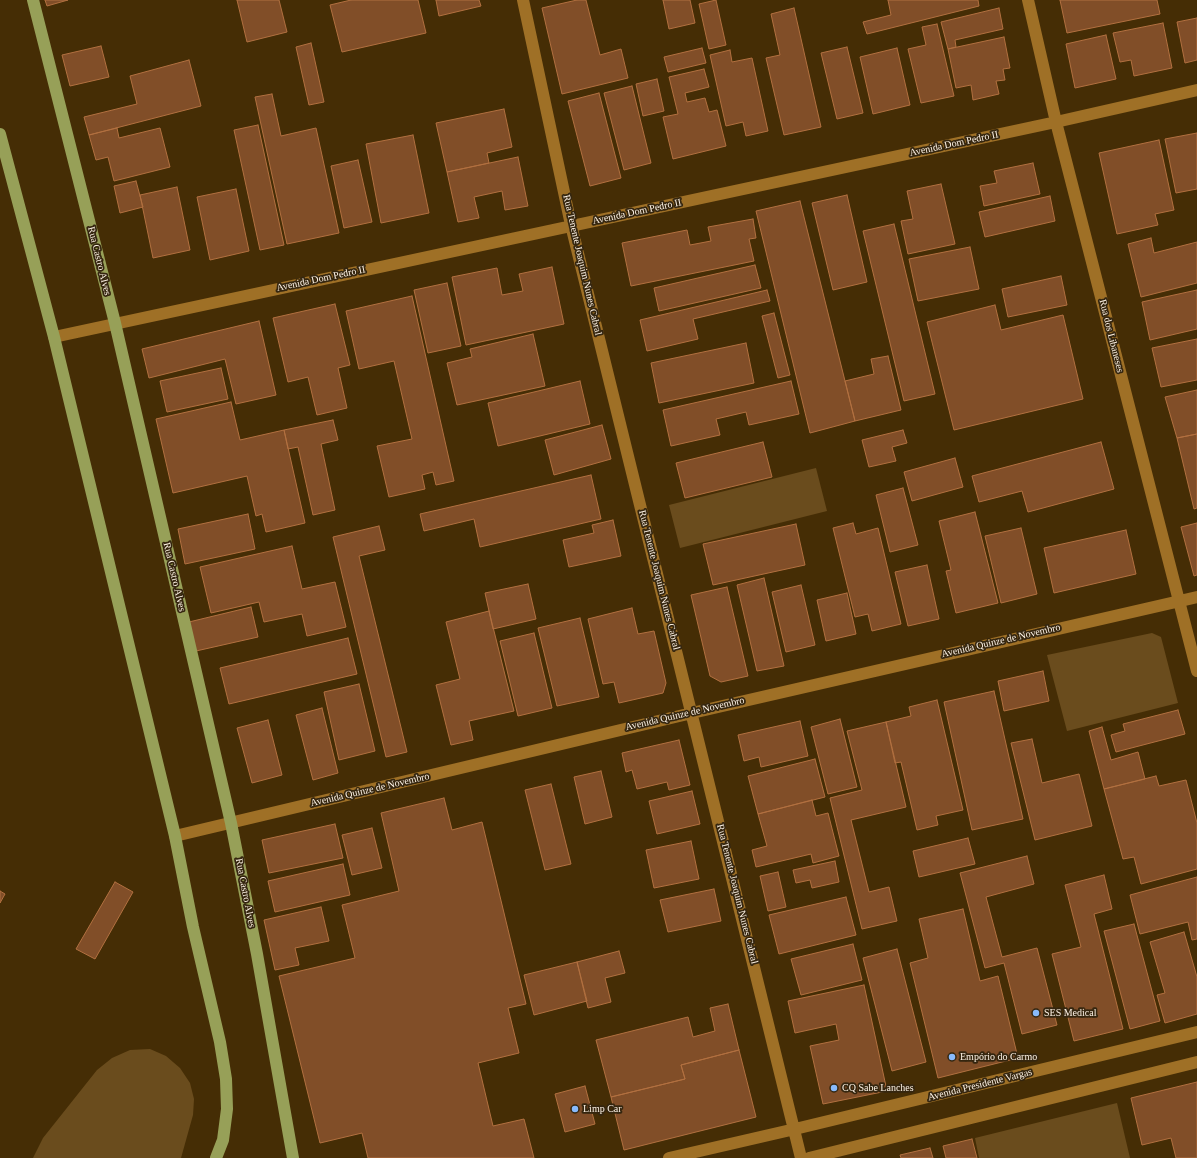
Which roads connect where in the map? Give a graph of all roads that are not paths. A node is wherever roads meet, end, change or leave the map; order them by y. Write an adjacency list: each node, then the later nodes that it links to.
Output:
1 (33, 0): 8 (main road, Rua Castro Alves)
2 (523, 0): 7 (street, Rua Tenente Joaquim Nunes Cabral)
3 (1028, 0): 5 (street, Rua dos Libaneses)
4 (1197, 90): 5 (street, Avenida Dom Pedro II)
5 (1056, 122): 7 (street, Avenida Dom Pedro II); 11 (street, Rua dos Libaneses)
6 (0, 134): 9 (main road)
7 (571, 226): 8 (street, Avenida Dom Pedro II); 13 (street, Rua Tenente Joaquim Nunes Cabral)
8 (115, 323): 9 (street, Avenida Dom Pedro II); 14 (main road, Rua Castro Alves)
9 (54, 337): 15 (main road)
10 (1197, 597): 11 (street, Avenida Quinze de Novembro)
11 (1179, 601): 12 (street, Rua dos Libaneses); 13 (street, Avenida Quinze de Novembro)
12 (1197, 672)
13 (692, 713): 14 (street, Avenida Quinze de Novembro); 18 (street, Rua Tenente Joaquim Nunes Cabral)
14 (231, 823): 15 (street, Avenida Quinze de Novembro); 20 (main road, Rua Castro Alves)
15 (175, 836): 19 (main road)
16 (1197, 1032): 18 (street, Avenida Presidente Vargas)
17 (1197, 1062): 23 (street)
18 (795, 1129): 21 (street, Avenida Presidente Vargas); 22 (street, Rua Tenente Joaquim Nunes Cabral)
19 (216, 1158)
20 (293, 1158)
21 (669, 1158)
22 (801, 1158)
23 (809, 1158)

